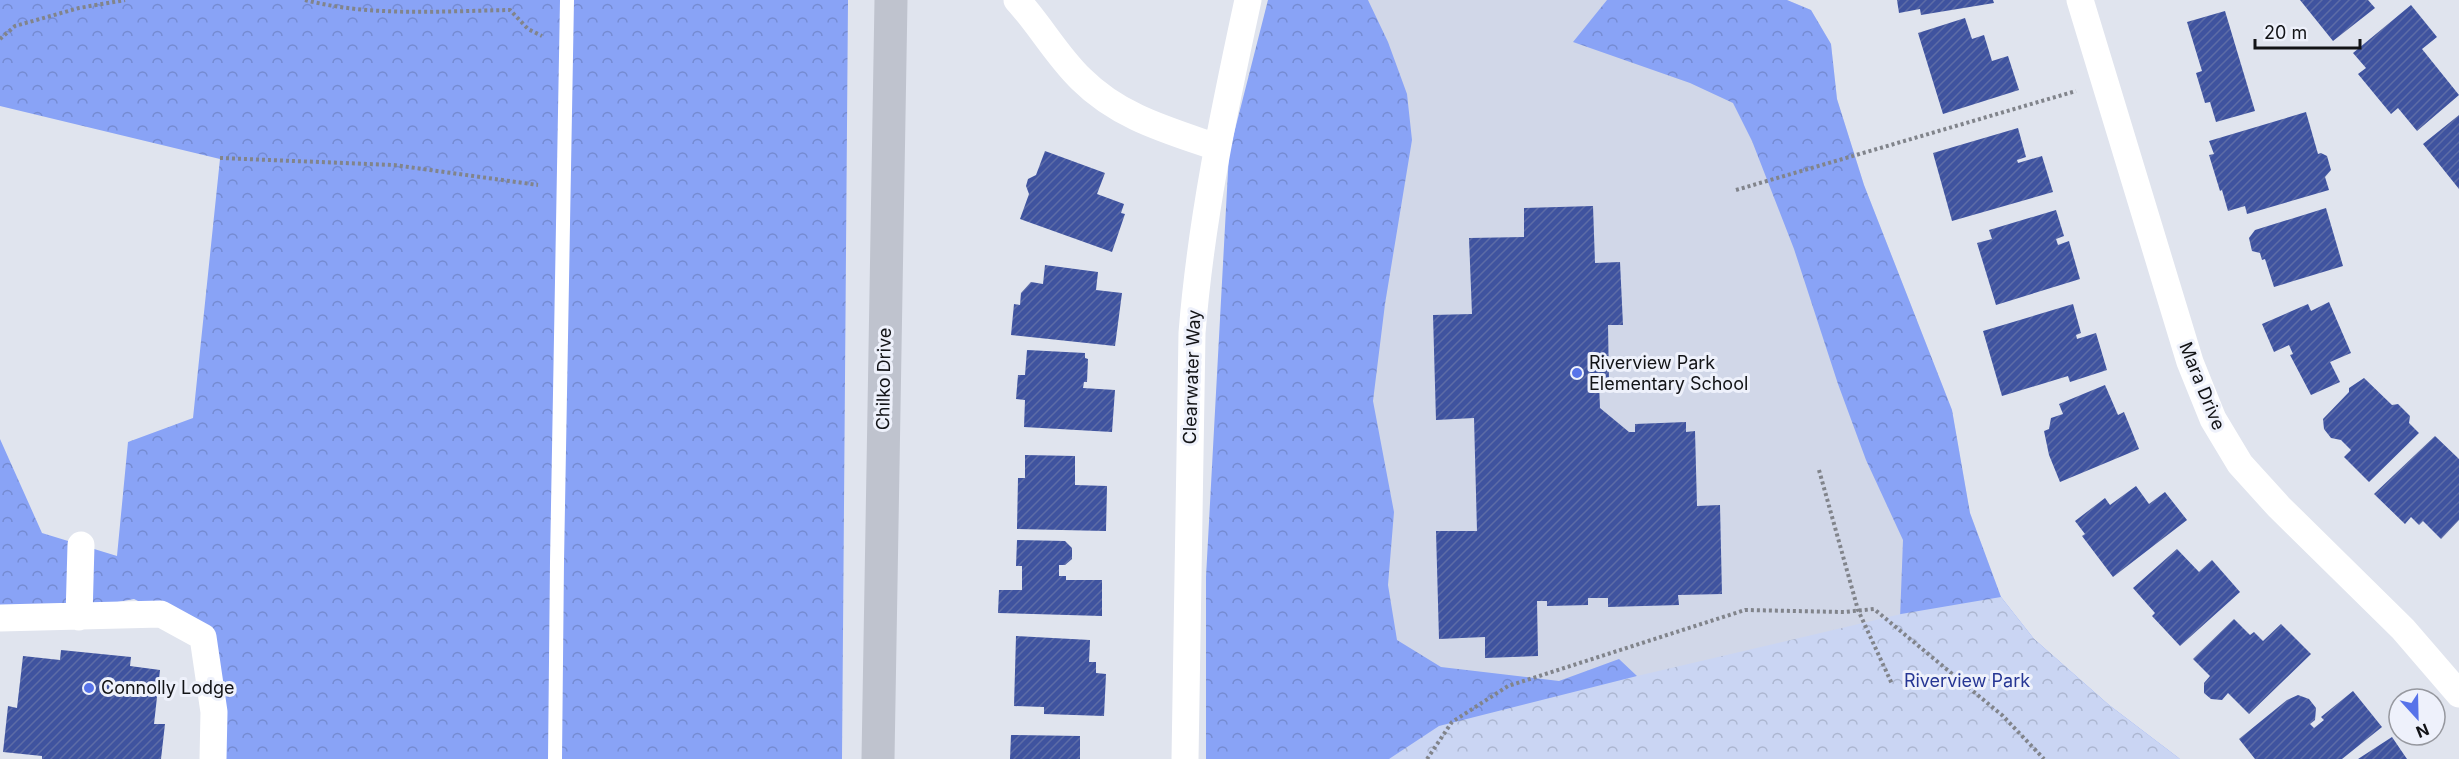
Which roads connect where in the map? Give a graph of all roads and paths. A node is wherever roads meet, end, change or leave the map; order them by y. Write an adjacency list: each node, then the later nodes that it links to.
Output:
1 (125, 0): 8 (path)
2 (304, 0): 9 (path)
3 (567, 0): 9 (lane)
4 (891, 0): 24 (street, Chilko Drive)
5 (1017, 0): 11 (street)
6 (1248, 0): 11 (street, Clearwater Way)
7 (2080, 0): 21 (street, Mara Drive)
8 (0, 39)
9 (566, 48): 13 (lane)
10 (2080, 90): 14 (path)
11 (1216, 147): 25 (street, Clearwater Way)
12 (220, 158): 13 (path)
13 (563, 188): 23 (lane)
14 (1736, 190)
15 (1819, 470): 17 (path)
16 (81, 545): 18 (street)
17 (1858, 610): 20 (path); 26 (path); 27 (path)
18 (79, 616): 19 (street); 22 (street)
19 (0, 618)
20 (1892, 684)
21 (2459, 694)
22 (213, 759)
23 (555, 759)
24 (879, 759)
25 (1185, 759)
26 (1427, 759)
27 (2044, 759)

